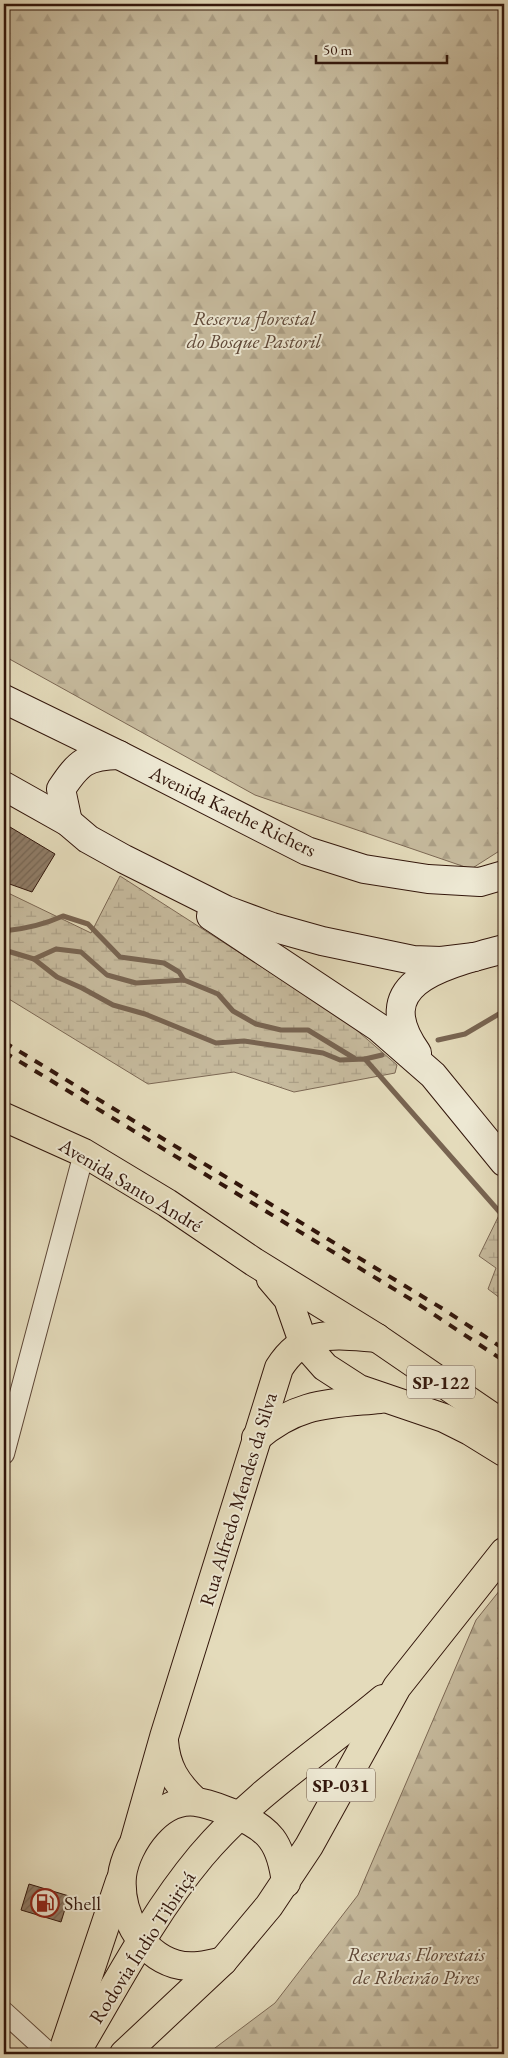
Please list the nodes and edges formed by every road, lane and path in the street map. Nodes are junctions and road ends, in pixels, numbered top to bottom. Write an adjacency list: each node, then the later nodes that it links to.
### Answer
1 (4, 699): 2 (main road, Avenida Kaethe Richers)
2 (119, 754): 4 (main road); 6 (main road, Avenida Kaethe Richers)
3 (4, 786): 4 (main road)
4 (68, 822): 5 (main road)
5 (124, 859): 8 (main road); 9 (main road)
6 (504, 876)
7 (504, 949): 8 (main road)
8 (474, 957): 9 (main road)
9 (433, 1075): 12 (main road)
10 (4, 1117): 11 (highway, Avenida Santo André)
11 (84, 1153): 13 (highway, Avenida Santo André); 21 (street)
12 (504, 1162)
13 (254, 1262): 14 (highway, Avenida Santo André); 15 (highway, Avenida Santo André)
14 (377, 1338): 15 (highway, Rua Alfredo Mendes da Silva); 16 (highway); 18 (highway, SP-122)
15 (303, 1342): 16 (highway, SP-122); 19 (highway, Rua Alfredo Mendes da Silva)
16 (342, 1380): 17 (highway, SP-122)
17 (387, 1399): 19 (highway); 20 (highway, SP-122)
18 (504, 1425)
19 (256, 1438): 24 (highway, Rua Alfredo Mendes da Silva)
20 (504, 1452)
21 (4, 1454)
22 (504, 1552): 23 (highway, Rodovia Índio Tibiriçá / SP-031)
23 (397, 1687): 25 (highway, Rodovia Índio Tibiriçá / SP-031); 32 (highway, Rodovia Índio Tibiriçá / SP-031)
24 (164, 1737): 26 (highway, Rua Alfredo Mendes da Silva); 29 (highway, Rua Alfredo Mendes da Silva)
25 (276, 1784): 26 (highway); 27 (highway, Rodovia Índio Tibiriçá / SP-031)
26 (200, 1803): 27 (highway); 29 (highway)
27 (239, 1816): 28 (highway); 30 (highway, Rodovia Índio Tibiriçá / SP-031)
28 (269, 1834): 30 (highway); 32 (highway)
29 (135, 1839): 31 (highway, Rua Alfredo Mendes da Silva)
30 (202, 1855): 33 (highway, Rodovia Índio Tibiriçá / SP-031)
31 (122, 1875): 34 (highway); 38 (highway, Rua Alfredo Mendes da Silva)
32 (286, 1883): 35 (highway, Rodovia Índio Tibiriçá / SP-031)
33 (164, 1906): 34 (highway, Rodovia Índio Tibiriçá / SP-031); 36 (highway)
34 (141, 1940): 36 (highway); 38 (highway, Rodovia Índio Tibiriçá / SP-031)
35 (223, 1961): 36 (highway); 40 (highway, Rodovia Índio Tibiriçá / SP-031)
36 (174, 1964)
37 (9, 2016): 38 (street); 39 (street)
38 (68, 2048)
39 (50, 2054)
40 (124, 2054)

